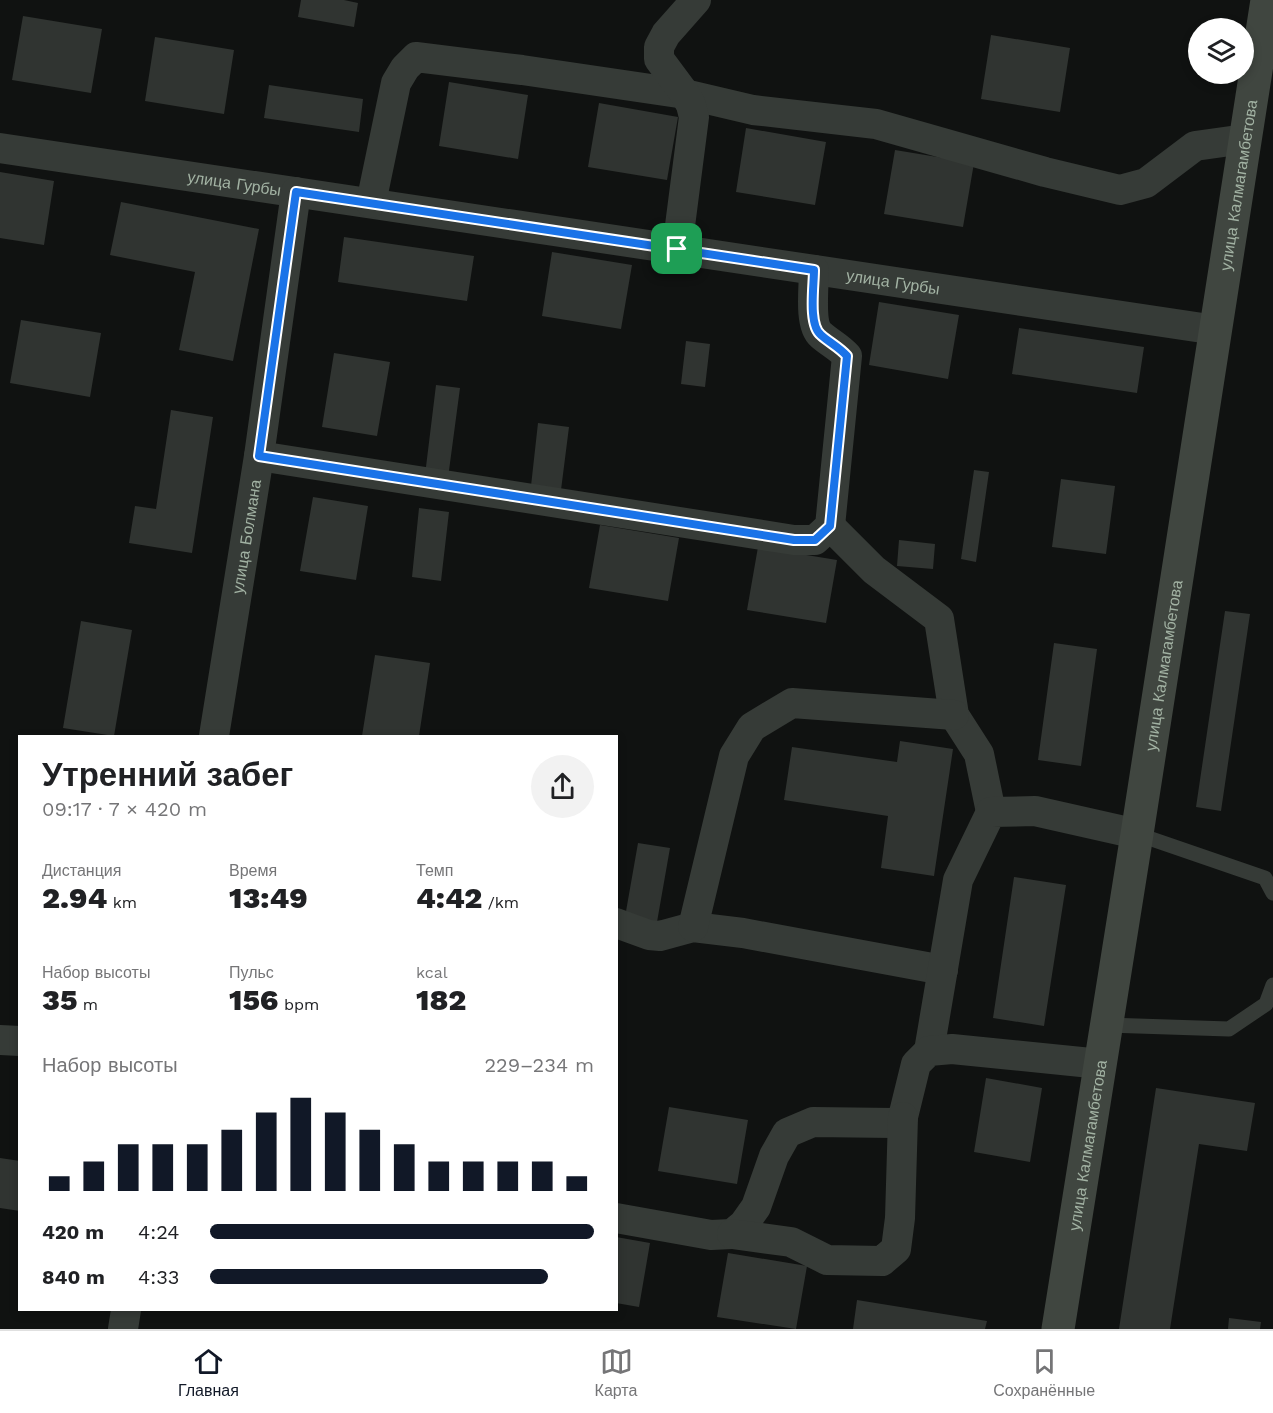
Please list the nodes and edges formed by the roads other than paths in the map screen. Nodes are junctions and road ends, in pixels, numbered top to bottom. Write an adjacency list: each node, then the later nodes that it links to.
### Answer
1 (696, 0): 3 (street)
2 (1267, 0): 4 (street, улица Калмагамбетова)
3 (685, 94): 4 (street); 7 (street); 8 (street)
4 (1245, 140): 10 (street, улица Калмагамбетова)
5 (0, 148): 6 (street, улица Гурбы)
6 (296, 192): 7 (street, улица Гурбы); 11 (street, улица Болмана)
7 (371, 204): 8 (street, улица Гурбы)
8 (677, 249): 9 (street, улица Гурбы)
9 (814, 270): 10 (street, улица Гурбы); 12 (street)
10 (1216, 330): 16 (street, улица Калмагамбетова)
11 (259, 456): 12 (street); 14 (street, улица Болмана)
12 (830, 526): 13 (street)
13 (954, 715): 15 (street); 19 (street)
14 (214, 735)
15 (991, 812): 16 (street); 20 (street)
16 (1137, 834): 17 (lane); 22 (street, улица Калмагамбетова)
17 (1273, 893)
18 (618, 924): 19 (street)
19 (693, 927): 20 (street)
20 (943, 970): 25 (street)
21 (1273, 985): 22 (lane)
22 (1107, 1025): 26 (street, улица Калмагамбетова)
23 (0, 1040): 24 (street)
24 (18, 1041)
25 (929, 1052): 26 (street); 27 (street)
26 (1101, 1064): 32 (street, улица Калмагамбетова)
27 (903, 1118): 29 (street); 29 (street)
28 (618, 1218): 29 (street)
29 (732, 1234)
30 (126, 1311): 31 (street)
31 (123, 1329)
32 (1058, 1329)

